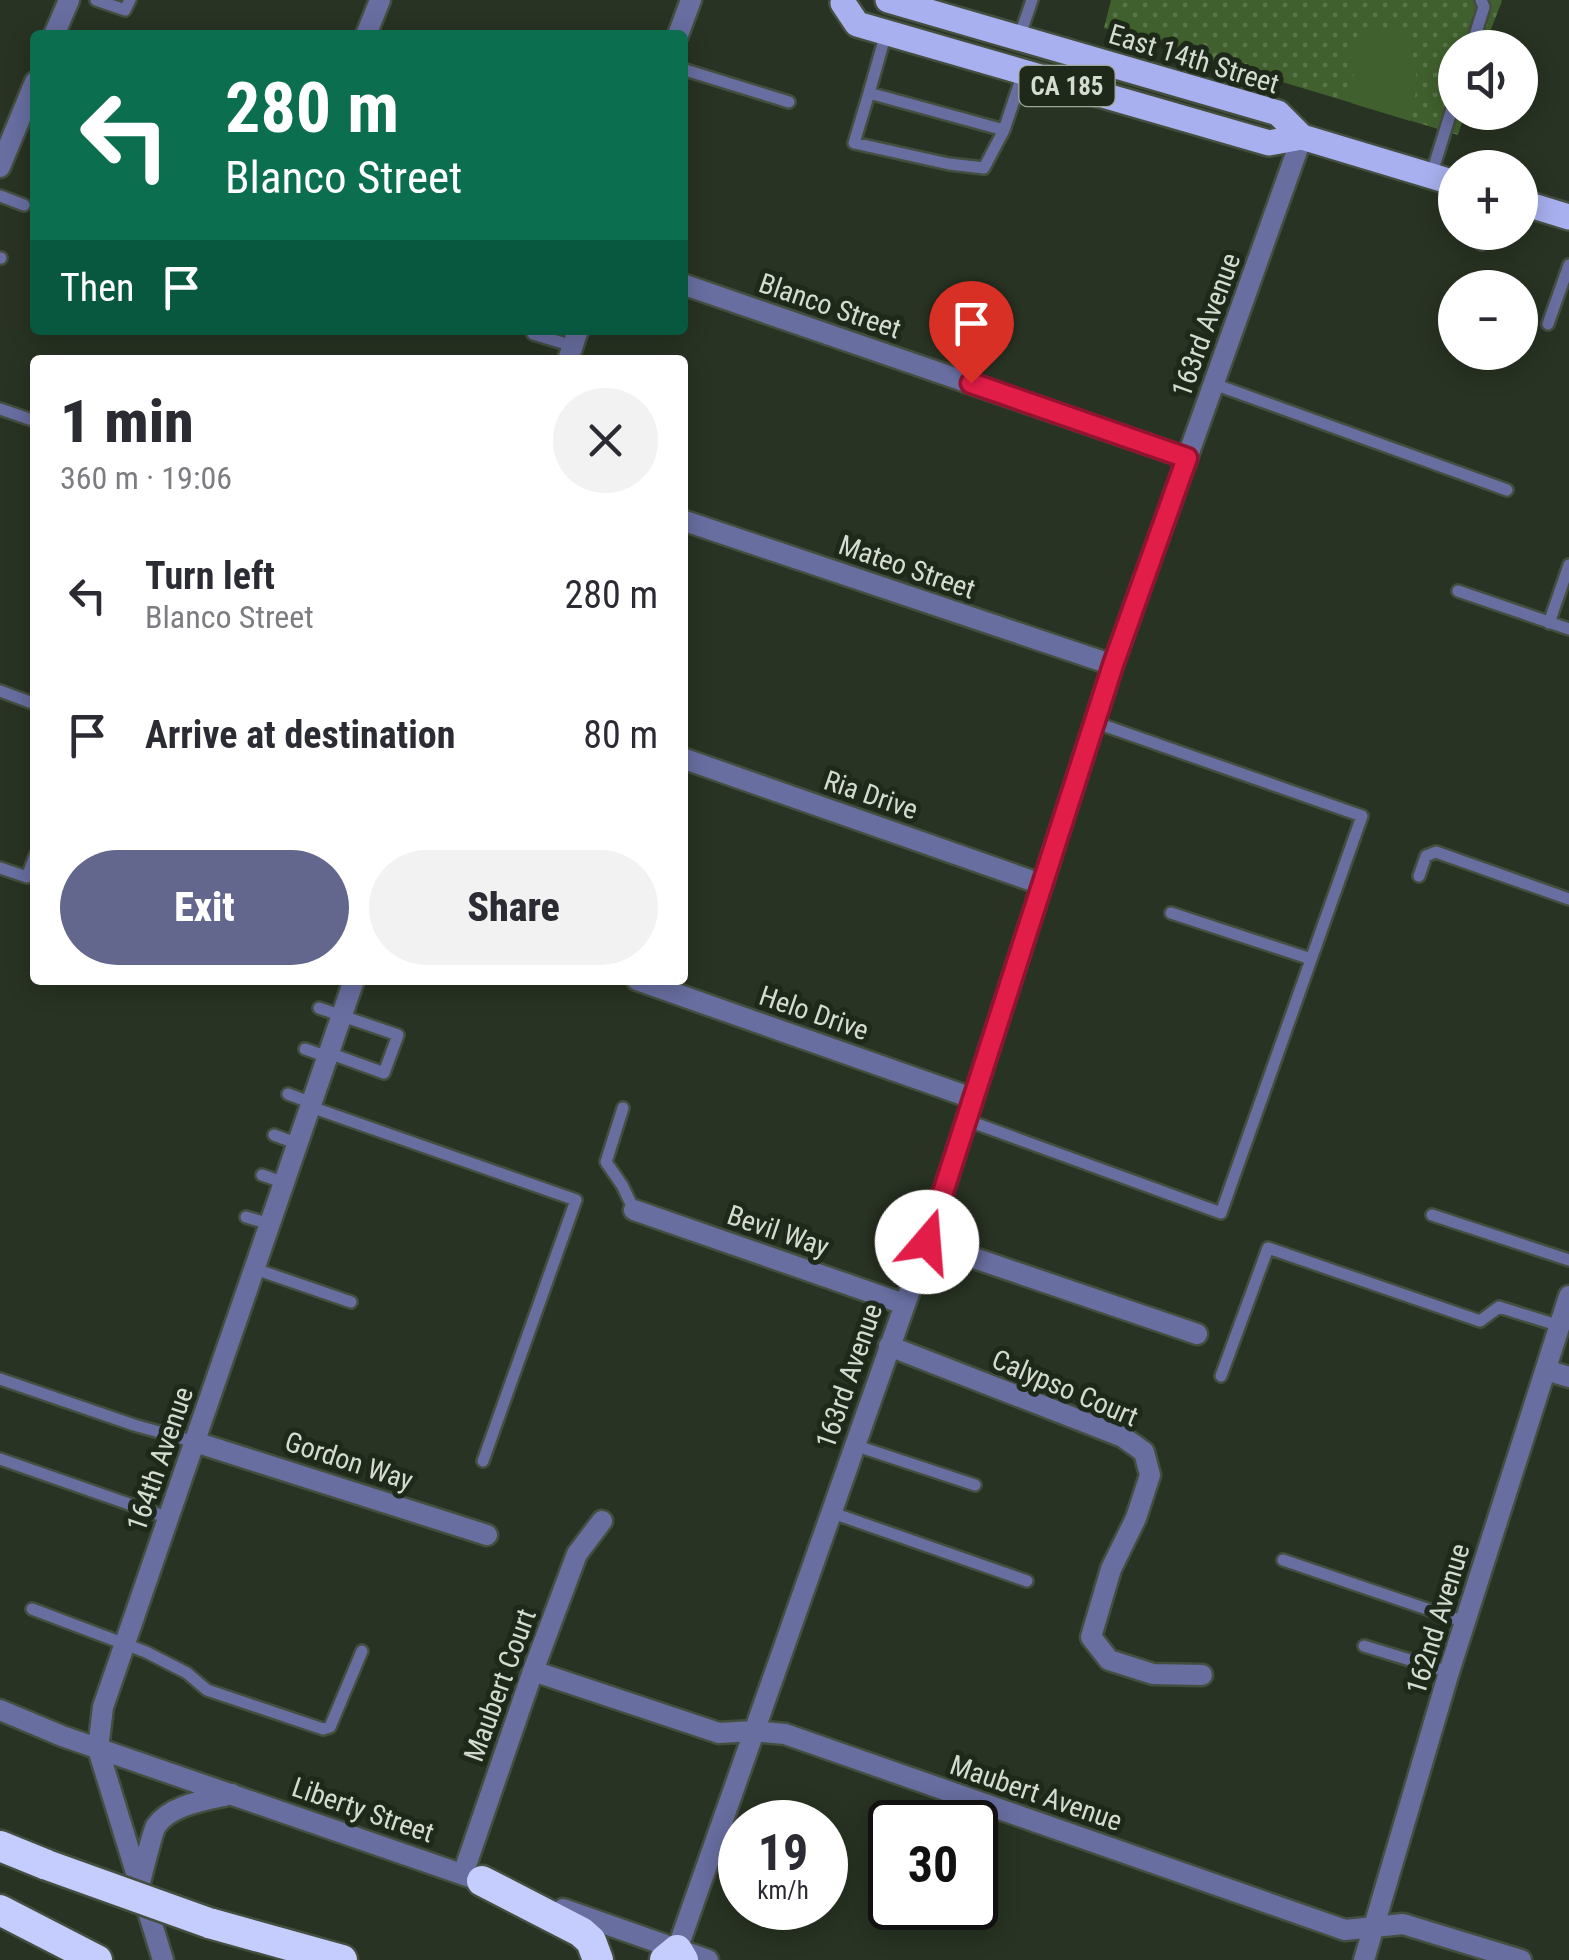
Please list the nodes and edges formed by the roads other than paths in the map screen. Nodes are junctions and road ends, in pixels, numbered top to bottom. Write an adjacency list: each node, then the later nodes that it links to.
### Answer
1 (69, 0): 10 (street)
2 (96, 0): 3 (lane)
3 (130, 0)
4 (380, 0): 11 (street)
5 (691, 0): 12 (street)
6 (888, 0): 15 (main road, East 14th Street / CA 185)
7 (1032, 0): 15 (lane)
8 (1481, 0): 13 (lane)
9 (843, 1): 14 (main road, East 14th Street / CA 185)
10 (56, 30)
11 (368, 30)
12 (680, 30)
13 (1477, 30)
14 (886, 33): 17 (main road, East 14th Street / CA 185); 19 (lane)
15 (1018, 38): 22 (main road, East 14th Street / CA 185)
16 (688, 71): 20 (lane)
17 (1023, 74): 21 (lane); 22 (main road, East 14th Street / CA 185)
18 (30, 92): 23 (street)
19 (868, 93): 21 (lane); 21 (lane)
20 (788, 102)
21 (1004, 130)
22 (1302, 138): 25 (main road, East 14th Street / CA 185); 35 (street, 163rd Avenue)
23 (5, 142): 24 (street)
24 (0, 167)
25 (1438, 178)
26 (0, 196): 27 (lane)
27 (24, 205)
28 (1538, 208): 29 (main road)
29 (1569, 217)
30 (1569, 265): 32 (lane)
31 (688, 286): 38 (street, Blanco Street)
32 (1548, 324)
33 (537, 335): 34 (lane)
34 (573, 345)
35 (1214, 384): 38 (street, 163rd Avenue); 39 (lane)
36 (0, 409): 37 (lane)
37 (30, 419)
38 (1187, 458): 45 (street, 163rd Avenue)
39 (1507, 490)
40 (688, 522): 45 (street, Mateo Street)
41 (1569, 565): 43 (lane)
42 (1458, 592): 43 (lane)
43 (1549, 622): 44 (lane)
44 (1569, 629)
45 (1113, 665): 48 (street, 163rd Avenue)
46 (0, 691): 47 (lane)
47 (30, 702)
48 (1094, 722): 53 (street, 163rd Avenue); 56 (lane)
49 (688, 760): 53 (street, Ria Drive)
50 (0, 868): 51 (lane)
51 (30, 870)
52 (1419, 876): 54 (lane)
53 (1042, 884): 64 (street, 163rd Avenue)
54 (1569, 899)
55 (1170, 913): 56 (lane)
56 (1311, 959): 67 (lane)
57 (352, 985): 60 (street, 164th Avenue)
58 (651, 985): 64 (street, Helo Drive)
59 (319, 1008): 60 (lane)
60 (342, 1016): 62 (street, 164th Avenue); 62 (lane)
61 (305, 1049): 62 (lane)
62 (328, 1055): 65 (street, 164th Avenue)
63 (288, 1094): 65 (lane)
64 (972, 1098): 67 (street, 163rd Avenue)
65 (312, 1105): 69 (street, 164th Avenue); 92 (lane)
66 (623, 1108): 72 (lane)
67 (966, 1120): 76 (street, 163rd Avenue)
68 (274, 1135): 69 (lane)
69 (298, 1144): 71 (street, 164th Avenue)
70 (262, 1175): 71 (lane)
71 (284, 1182): 75 (street, 164th Avenue)
72 (634, 1210): 81 (street, Bevil Way)
73 (1432, 1215): 77 (lane)
74 (246, 1217): 75 (lane)
75 (270, 1224): 78 (street, 164th Avenue)
76 (927, 1242): 81 (street, 163rd Avenue); 83 (street)
77 (1569, 1260)
78 (255, 1269): 80 (lane); 89 (street, 164th Avenue)
79 (1569, 1296): 82 (street, 162nd Avenue)
80 (351, 1302)
81 (904, 1304): 84 (street, 163rd Avenue)
82 (1560, 1326): 85 (street, 162nd Avenue); 86 (lane)
83 (1197, 1334)
84 (889, 1346): 90 (street, 163rd Avenue); 107 (street, Calypso Court)
85 (1546, 1370): 87 (street); 101 (street, 162nd Avenue)
86 (1221, 1376)
87 (1569, 1377)
88 (0, 1379): 89 (lane)
89 (195, 1442): 95 (street, 164th Avenue); 97 (street, Gordon Way)
90 (854, 1445): 93 (lane); 94 (street, 163rd Avenue)
91 (0, 1460): 95 (lane)
92 (483, 1460)
93 (975, 1486)
94 (830, 1512): 99 (lane); 109 (street, 163rd Avenue)
95 (169, 1518): 102 (street, 164th Avenue)
96 (602, 1521): 105 (street, Maubert Court)
97 (487, 1535)
98 (1283, 1560): 101 (lane)
99 (1028, 1581)
100 (32, 1609): 102 (lane)
101 (1465, 1622): 106 (street, 162nd Avenue)
102 (125, 1644): 104 (lane); 110 (street, 164th Avenue)
103 (1364, 1646): 106 (lane)
104 (362, 1651)
105 (533, 1671): 109 (street, Maubert Avenue); 113 (street, Maubert Court)
106 (1449, 1672): 116 (street, 162nd Avenue)
107 (1202, 1675)
108 (0, 1710): 110 (street, Liberty Street)
109 (753, 1731): 116 (street, Maubert Avenue); 118 (street, 163rd Avenue)
110 (98, 1749): 111 (street, Liberty Street); 114 (street, 164th Avenue)
111 (232, 1794): 113 (street, Liberty Street); 114 (street)
112 (0, 1846): 120 (highway, bridge)
113 (473, 1878): 118 (street, Liberty Street); 121 (highway)
114 (140, 1882): 119 (street, 164th Avenue)
115 (0, 1910): 117 (highway)
116 (1375, 1926): 123 (street, 162nd Avenue); 124 (street, Maubert Avenue)
117 (90, 1956)
118 (675, 1957): 122 (street, Liberty Street)
119 (163, 1960)
120 (342, 1960)
121 (598, 1960)
122 (708, 1960)
123 (1364, 1960)
124 (1520, 1960)

